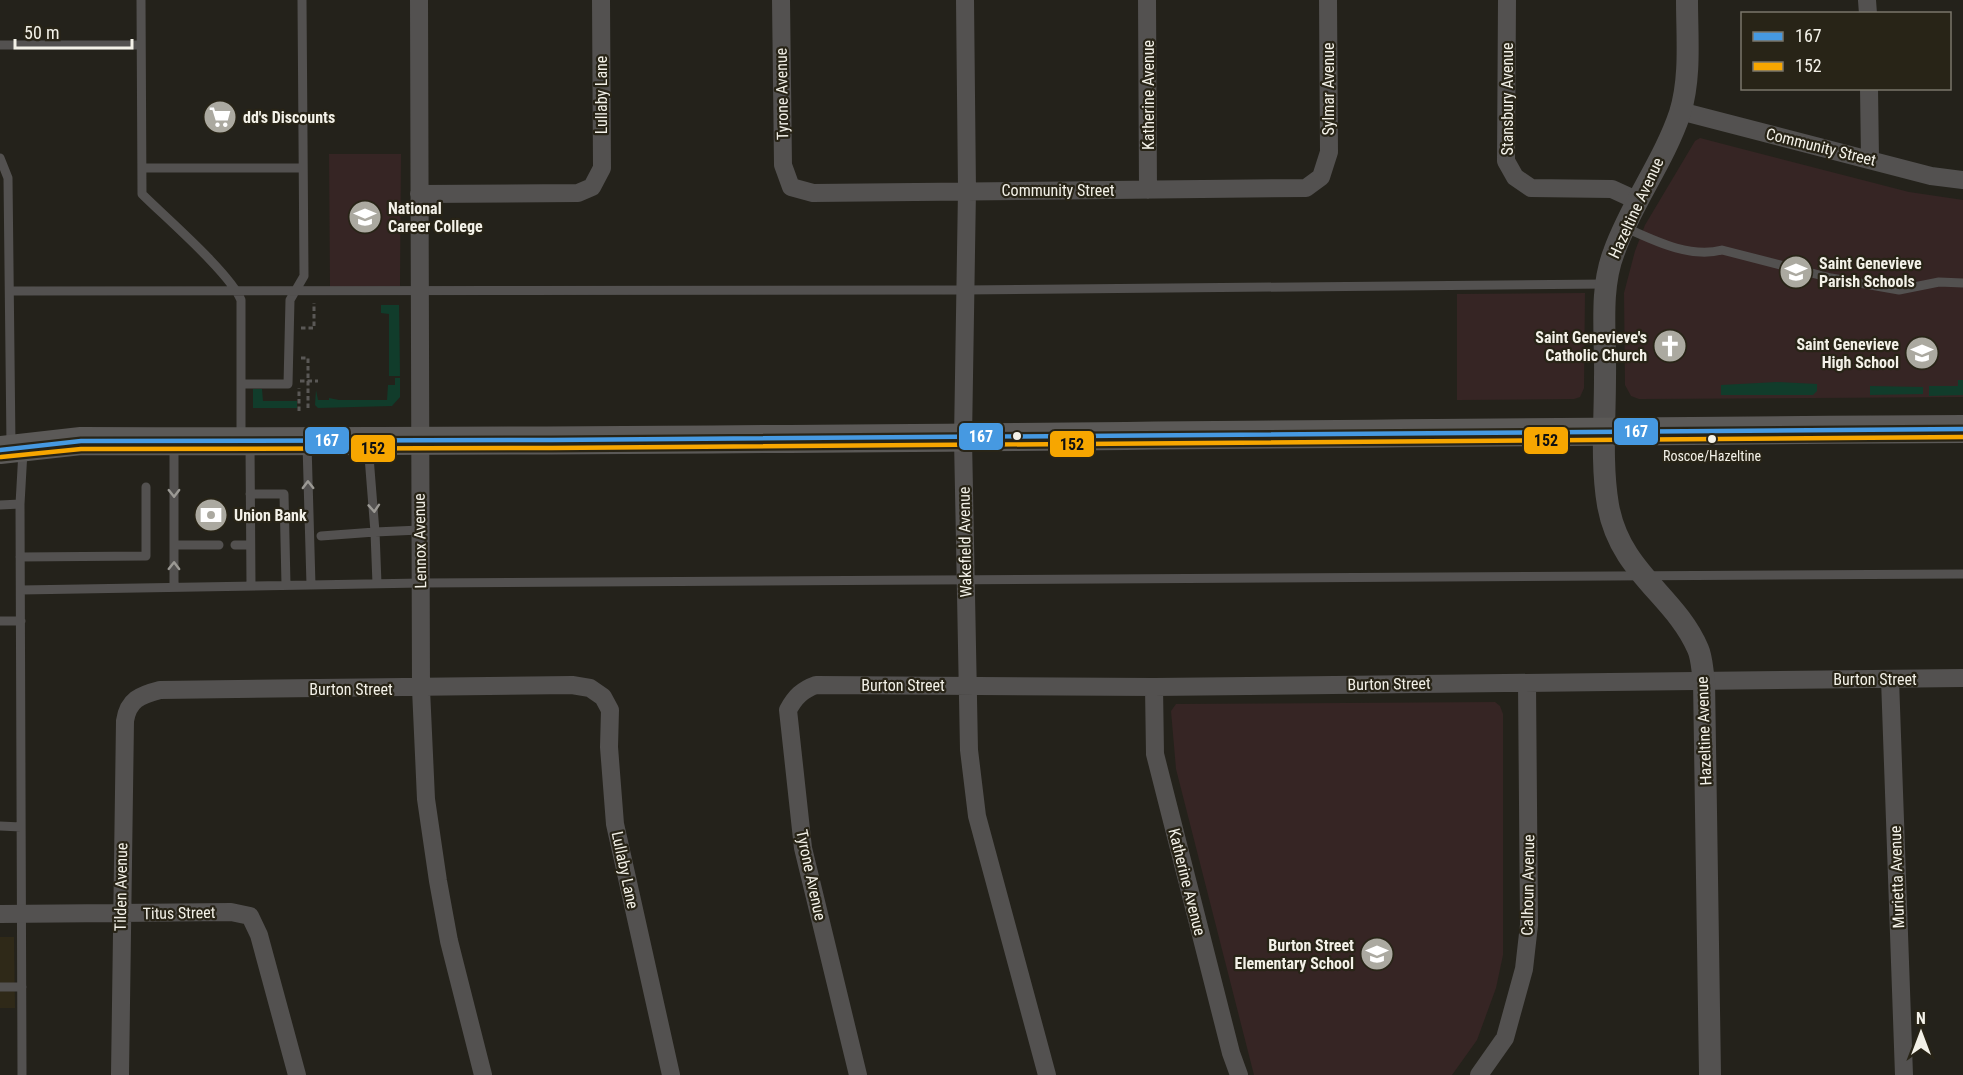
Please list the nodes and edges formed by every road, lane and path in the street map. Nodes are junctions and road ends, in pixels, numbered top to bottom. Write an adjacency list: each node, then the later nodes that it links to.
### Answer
1 (141, 0): 12 (lane)
2 (302, 0): 18 (lane)
3 (419, 0): 24 (street, Lennox Avenue)
4 (601, 0): 24 (street, Lullaby Lane)
5 (781, 0): 21 (street, Tyrone Avenue)
6 (965, 0): 22 (street, Wakefield Avenue)
7 (1147, 0): 23 (street, Katherine Avenue)
8 (1328, 0): 19 (street, Sylmar Avenue)
9 (1507, 0): 25 (street, Stansbury Avenue)
10 (1688, 0): 14 (street, Hazeltine Avenue)
11 (0, 45): 12 (lane)
12 (141, 45): 17 (lane)
13 (1869, 90): 16 (street)
14 (1680, 111): 16 (street, Community Street); 25 (street, Hazeltine Avenue)
15 (0, 158): 30 (lane)
16 (1870, 159): 20 (street, Community Street)
17 (142, 168): 18 (lane); 31 (lane)
18 (303, 168): 32 (lane)
19 (1321, 177): 23 (street, Community Street)
20 (1963, 180)
21 (791, 187): 22 (street, Community Street)
22 (967, 190): 23 (street, Community Street); 29 (street, Wakefield Avenue)
23 (1148, 190)
24 (419, 194): 33 (street, Lennox Avenue)
25 (1636, 200): 26 (street, Hazeltine Avenue)
26 (1624, 227): 27 (lane); 28 (street, Hazeltine Avenue)
27 (1963, 283)
28 (1606, 284): 29 (lane); 47 (street, Hazeltine Avenue)
29 (964, 290): 33 (lane); 48 (street, Wakefield Avenue)
30 (10, 291): 31 (lane); 35 (lane)
31 (238, 292): 32 (lane); 43 (lane)
32 (296, 292): 33 (lane); 43 (lane)
33 (419, 292): 53 (street, Lennox Avenue)
34 (324, 303): 36 (path)
35 (5, 315): 54 (lane)
36 (301, 338)
37 (301, 348): 38 (path)
38 (301, 358): 39 (path); 41 (path)
39 (301, 366)
40 (301, 374): 44 (path)
41 (306, 381): 42 (path); 45 (path)
42 (318, 381)
43 (241, 384): 50 (lane)
44 (299, 411)
45 (308, 411)
46 (1963, 429): 47 (main road)
47 (1605, 430): 48 (main road); 68 (street, Hazeltine Avenue)
48 (963, 439): 53 (main road); 69 (street, Wakefield Avenue)
49 (174, 441): 50 (main road); 54 (main road); 62 (lane, one-way to 62)
50 (246, 442): 51 (main road); 56 (lane)
51 (307, 442): 52 (main road); 73 (lane, one-way to 51)
52 (367, 442): 53 (main road); 60 (lane, one-way to 60)
53 (420, 442): 59 (street, Lennox Avenue)
54 (11, 449): 57 (lane)
55 (146, 487): 66 (lane)
56 (250, 494): 65 (lane); 72 (lane)
57 (20, 504): 58 (lane); 66 (lane)
58 (0, 505)
59 (420, 530): 60 (lane); 70 (street, Lennox Avenue)
60 (375, 532): 61 (lane); 71 (lane)
61 (321, 536)
62 (175, 545): 63 (lane); 75 (lane, one-way to 62)
63 (219, 545)
64 (235, 545): 65 (lane)
65 (250, 545): 74 (lane)
66 (20, 557): 76 (lane)
67 (1963, 574): 68 (lane)
68 (1641, 576): 69 (lane); 81 (street, Hazeltine Avenue)
69 (966, 579): 70 (lane); 85 (street, Wakefield Avenue)
70 (421, 583): 71 (lane); 87 (street, Lennox Avenue)
71 (377, 584): 73 (lane)
72 (286, 585): 73 (lane); 74 (lane)
73 (310, 585)
74 (251, 586): 75 (lane)
75 (174, 587): 76 (lane)
76 (21, 590): 78 (lane)
77 (0, 621): 78 (lane)
78 (21, 621): 90 (lane)
79 (1963, 678): 80 (street, Burton Street)
80 (1890, 679): 81 (street, Burton Street); 106 (street, Murietta Avenue)
81 (1704, 680): 82 (street, Burton Street); 105 (street, Hazeltine Avenue)
82 (1527, 683): 86 (street, Burton Street); 104 (street, Calhoun Avenue)
83 (572, 685): 87 (street, Burton Street); 100 (street, Lullaby Lane)
84 (816, 685): 85 (street, Burton Street); 101 (street, Tyrone Avenue)
85 (967, 685): 86 (street, Burton Street); 102 (street, Wakefield Avenue)
86 (1154, 687): 103 (street, Katherine Avenue)
87 (421, 689): 88 (street, Burton Street); 99 (street, Lennox Avenue)
88 (132, 701): 92 (street, Tilden Avenue)
89 (0, 826): 90 (lane)
90 (21, 827): 91 (lane)
91 (21, 914): 92 (street, Titus Street); 93 (street, Titus Street); 95 (lane)
92 (120, 914): 97 (street, Tilden Avenue); 98 (street, Titus Street)
93 (0, 915)
94 (0, 987): 95 (lane)
95 (21, 987): 96 (lane)
96 (22, 1075)
97 (120, 1075)
98 (297, 1075)
99 (483, 1075)
100 (671, 1075)
101 (858, 1075)
102 (1047, 1075)
103 (1239, 1075)
104 (1479, 1075)
105 (1710, 1075)
106 (1904, 1075)

